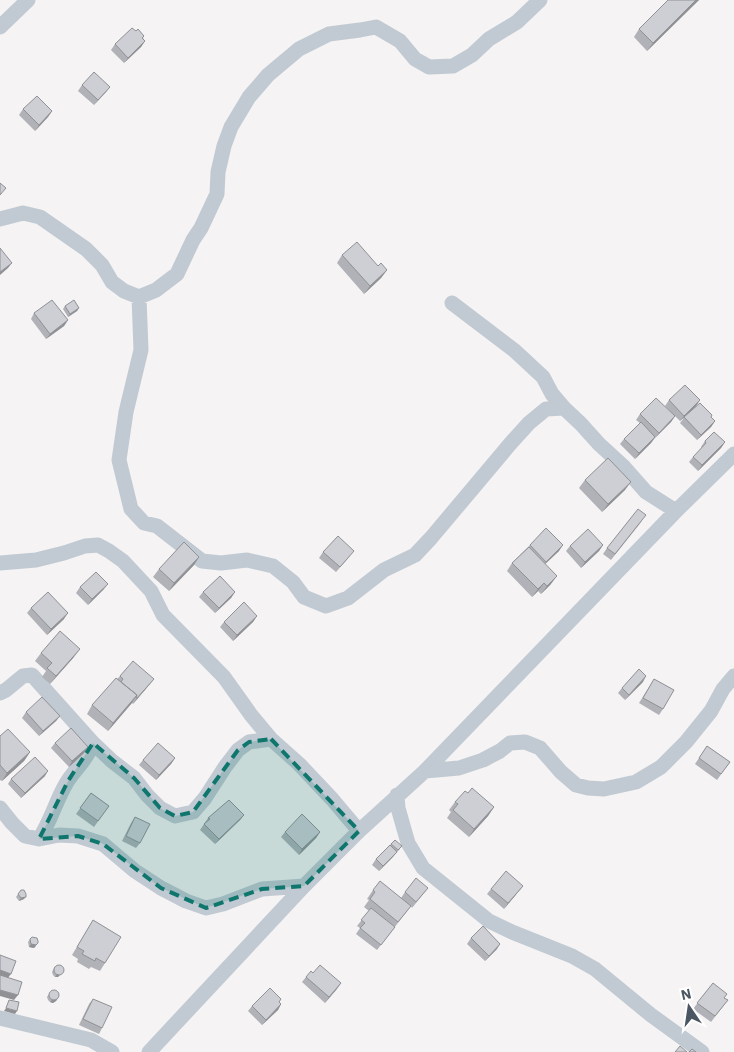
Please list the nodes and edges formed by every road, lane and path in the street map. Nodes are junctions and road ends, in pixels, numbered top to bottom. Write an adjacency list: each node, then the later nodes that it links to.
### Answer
1 (28, 0): 3 (street)
2 (540, 0): 5 (street)
3 (0, 28)
4 (0, 219): 5 (street)
5 (139, 297): 7 (street)
6 (452, 303): 7 (street)
7 (564, 408): 9 (street)
8 (734, 454): 9 (street)
9 (676, 511): 15 (street)
10 (0, 564): 13 (street)
11 (734, 676): 15 (street)
12 (0, 693): 14 (street)
13 (271, 739): 14 (street); 18 (street)
14 (93, 743): 19 (street)
15 (424, 771): 16 (street)
16 (398, 795): 18 (street); 24 (street)
17 (0, 808): 19 (street)
18 (359, 831): 20 (street)
19 (39, 839): 20 (street)
20 (304, 886): 23 (street)
21 (0, 1018): 22 (street)
22 (112, 1052)
23 (149, 1052)
24 (702, 1052)

